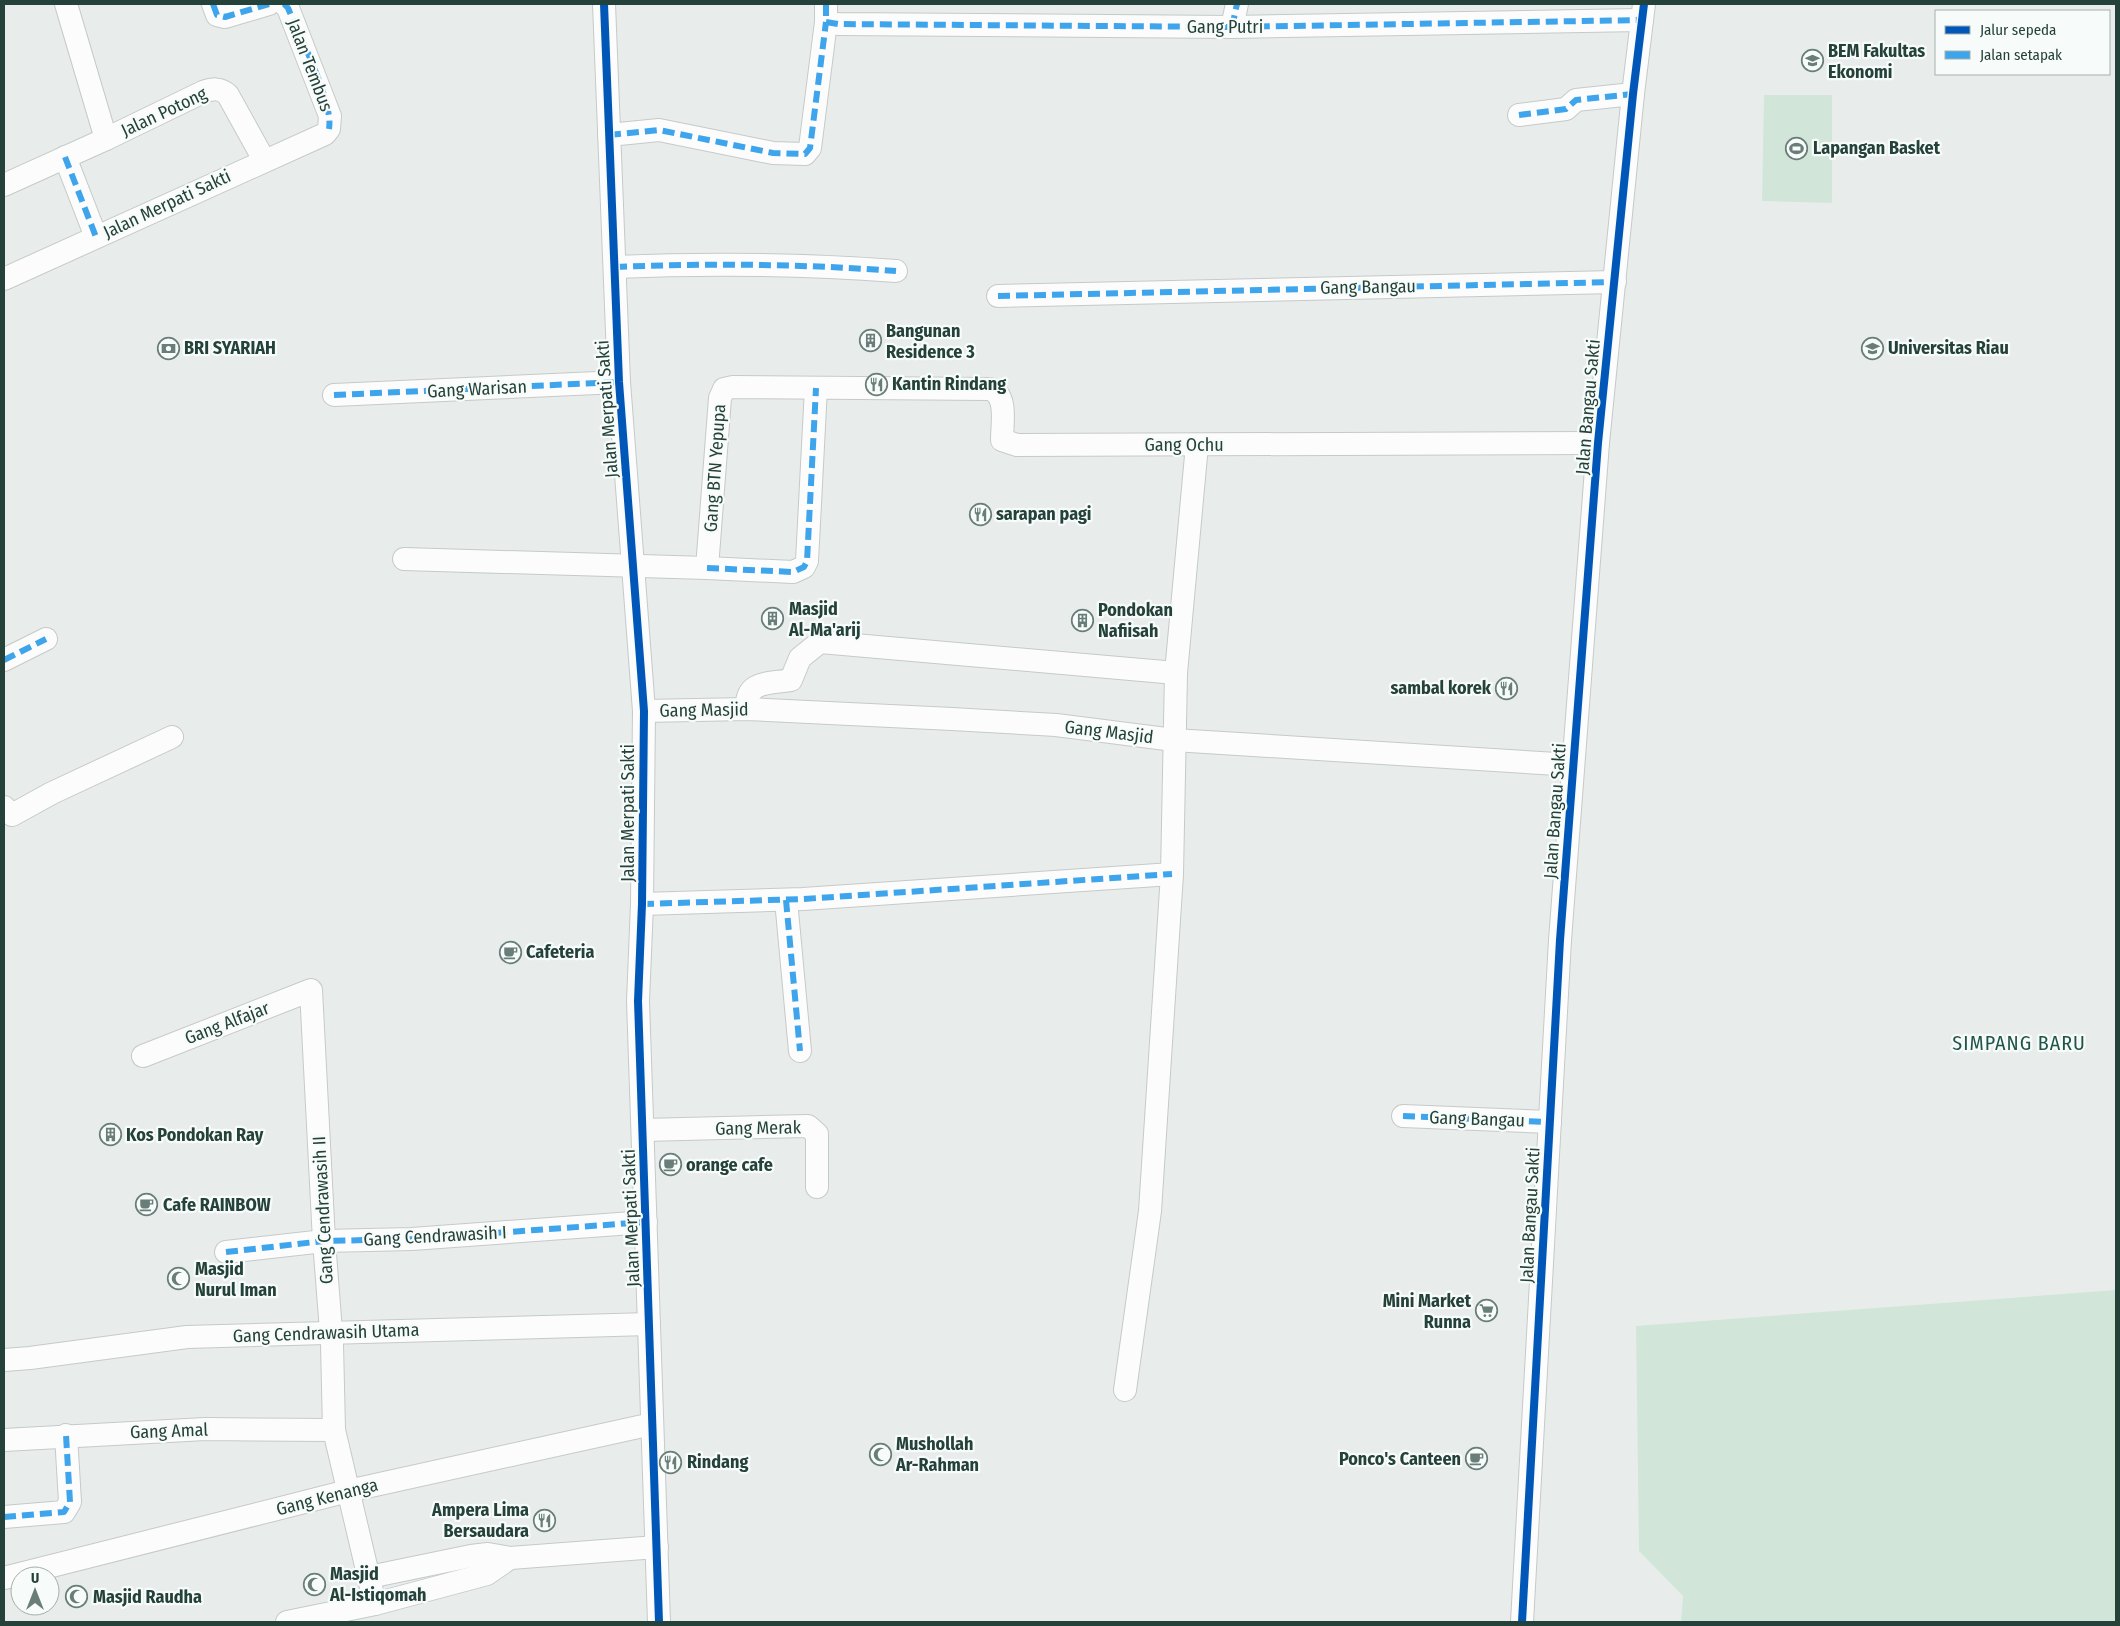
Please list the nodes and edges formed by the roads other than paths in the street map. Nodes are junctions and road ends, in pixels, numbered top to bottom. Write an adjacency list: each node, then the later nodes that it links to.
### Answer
1 (66, 4): 14 (street, Jalan Potong)
2 (213, 4): 3 (street, Jalan Tembus)
3 (269, 4)
4 (284, 4): 12 (street, Jalan Tembus)
5 (604, 4): 13 (street, Jalan Merpati Sakti)
6 (1237, 4): 9 (street)
7 (1643, 12): 9 (street, Gang Putri); 10 (street, Jalan Bangau Sakti)
8 (826, 13): 9 (street, Gang Putri); 13 (street)
9 (1232, 27)
10 (1633, 94): 11 (street); 22 (street, Jalan Bangau Sakti)
11 (1518, 116)
12 (329, 129): 16 (street, Jalan Merpati Sakti)
13 (609, 136): 19 (street, Jalan Merpati Sakti)
14 (106, 139): 15 (street); 16 (street, Jalan Potong)
15 (66, 157): 17 (street); 18 (street)
16 (264, 160): 18 (street, Jalan Merpati Sakti)
17 (4, 184)
18 (96, 237): 21 (street, Jalan Merpati Sakti)
19 (614, 267): 20 (street); 24 (street, Jalan Merpati Sakti)
20 (896, 271)
21 (4, 279)
22 (1615, 282): 23 (street, Gang Bangau); 27 (street, Jalan Bangau Sakti)
23 (998, 296)
24 (619, 382): 26 (street, Gang Warisan); 30 (street, Jalan Merpati Sakti)
25 (816, 388): 28 (street, Gang Ochu); 31 (street, Gang BTN Yepupa); 31 (street)
26 (334, 395)
27 (1598, 443): 28 (street, Gang Ochu); 39 (street, Jalan Bangau Sakti)
28 (1197, 444): 34 (street)
29 (404, 559): 30 (street)
30 (634, 565): 31 (street); 36 (street, Jalan Merpati Sakti)
31 (707, 568)
32 (46, 639): 33 (street)
33 (4, 660)
34 (1176, 674): 35 (street); 38 (street)
35 (747, 709): 36 (street, Gang Masjid); 38 (street, Gang Masjid)
36 (644, 711): 43 (street, Jalan Merpati Sakti)
37 (172, 736): 40 (street)
38 (1174, 740): 39 (street, Gang Masjid); 41 (street)
39 (1573, 765): 48 (street, Jalan Bangau Sakti)
40 (4, 807)
41 (1172, 874): 42 (street); 57 (street)
42 (786, 900): 43 (street); 45 (street)
43 (642, 904): 49 (street, Jalan Merpati Sakti)
44 (312, 990): 46 (street, Gang Alfajar); 52 (street, Gang Cendrawasih II)
45 (800, 1051)
46 (143, 1056)
47 (1404, 1116): 48 (street, Gang Bangau)
48 (1550, 1122): 71 (street, Jalan Bangau Sakti)
49 (643, 1130): 50 (street, Gang Merak); 51 (street, Jalan Merpati Sakti)
50 (817, 1187)
51 (646, 1222): 52 (street, Gang Cendrawasih I); 54 (street, Jalan Merpati Sakti)
52 (324, 1241): 53 (street, Gang Cendrawasih I); 55 (street, Gang Cendrawasih II)
53 (226, 1252)
54 (649, 1324): 55 (street, Gang Cendrawasih Utama); 58 (street, Jalan Merpati Sakti)
55 (332, 1333): 56 (street, Gang Cendrawasih Utama); 59 (street, Gang Cendrawasih II)
56 (4, 1360)
57 (1125, 1390)
58 (652, 1424): 62 (street, Gang Kenanga); 64 (street, Jalan Merpati Sakti)
59 (334, 1430): 60 (street, Gang Amal); 62 (street, Gang Cendrawasih II)
60 (66, 1435): 61 (street, Gang Amal); 63 (street)
61 (4, 1440)
62 (348, 1491): 66 (street, Gang Cendrawasih II); 67 (street, Gang Kenanga)
63 (4, 1517)
64 (657, 1547): 65 (street); 70 (street, Jalan Merpati Sakti)
65 (510, 1558): 66 (street); 68 (street)
66 (369, 1577): 68 (street, Gang Cendrawasih II)
67 (4, 1578)
68 (375, 1604): 69 (street)
69 (287, 1622)
70 (659, 1622)
71 (1522, 1622)

